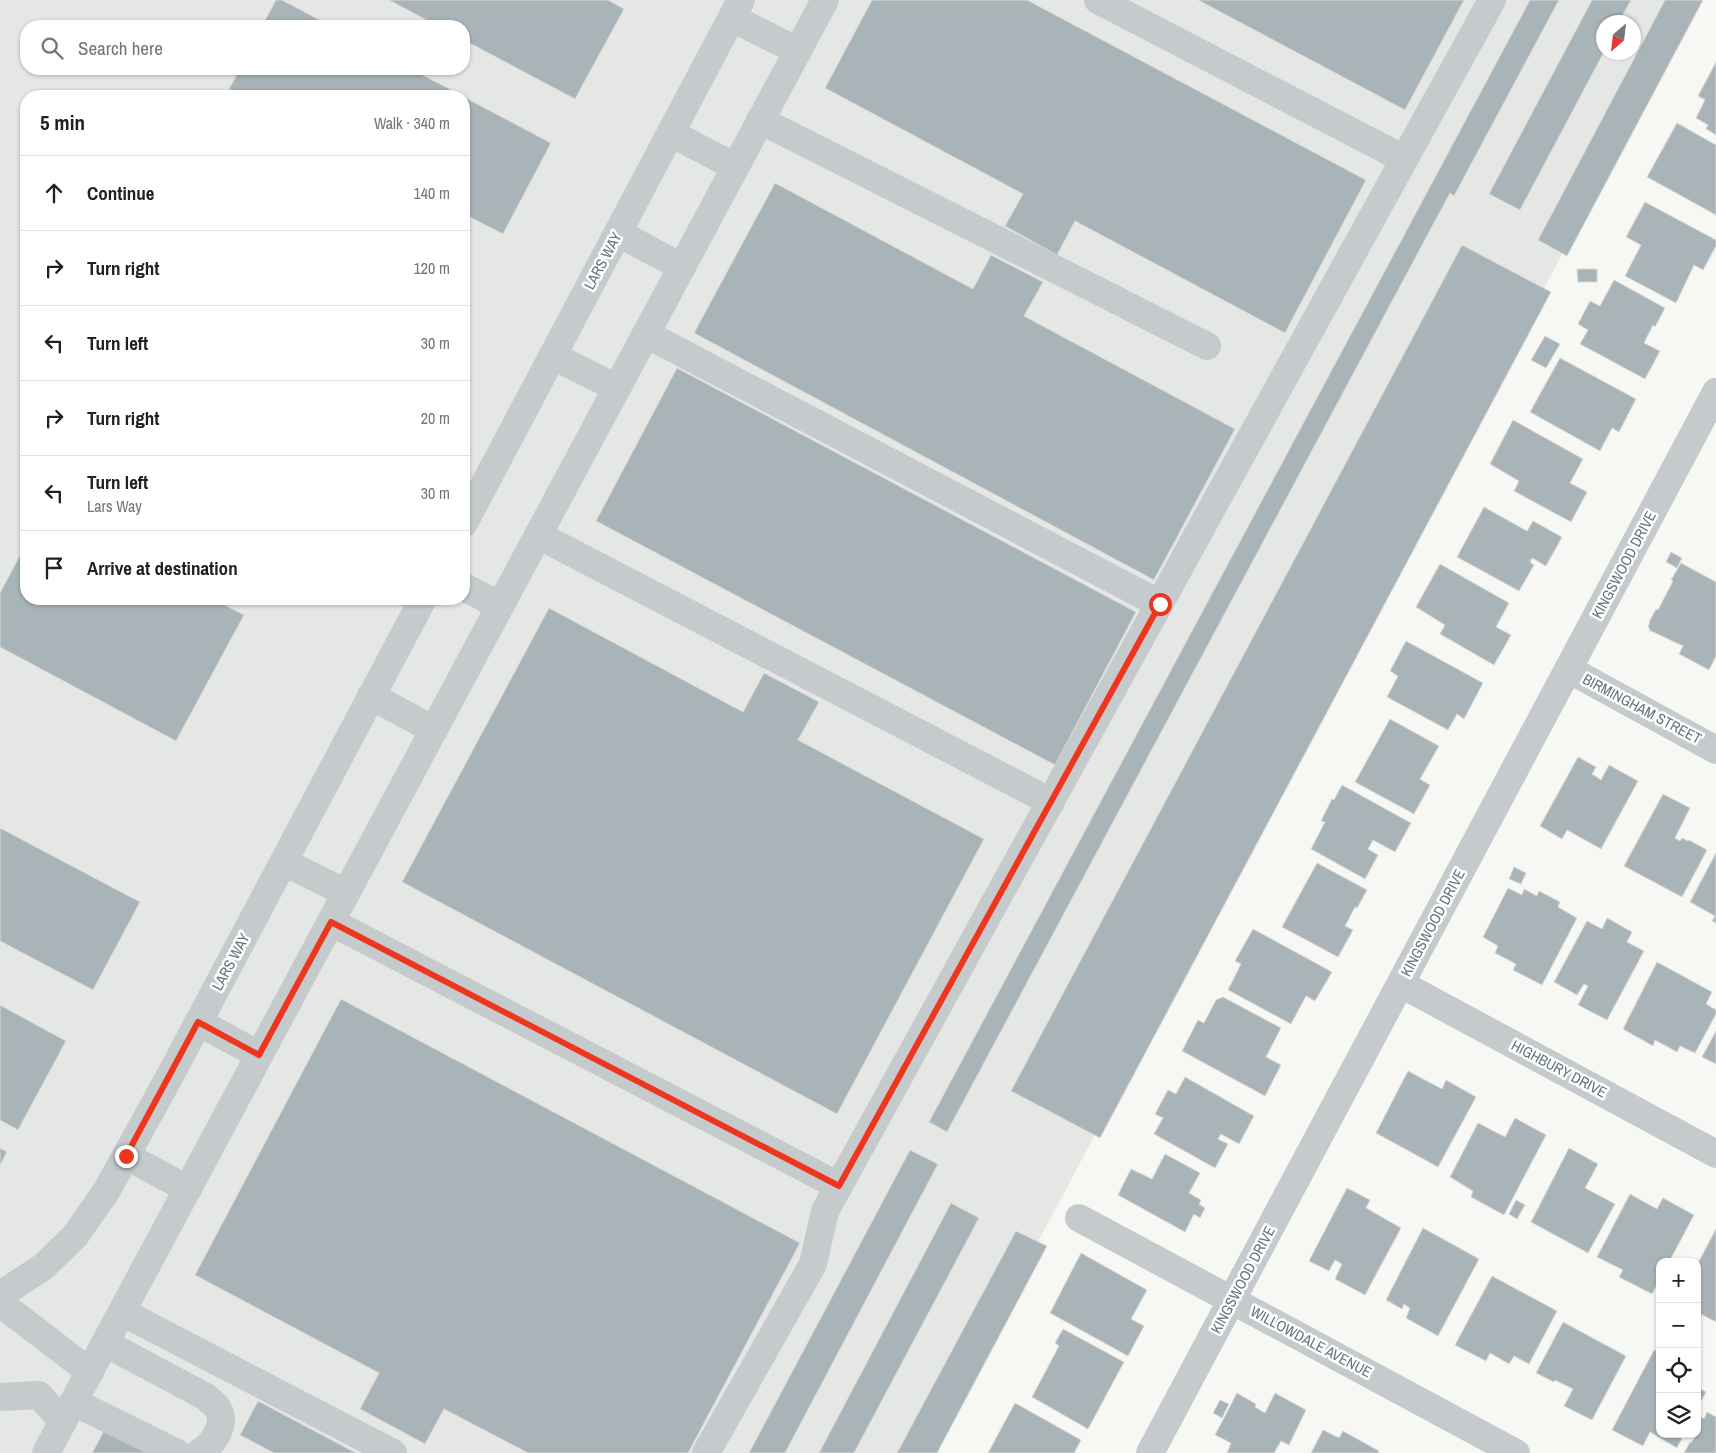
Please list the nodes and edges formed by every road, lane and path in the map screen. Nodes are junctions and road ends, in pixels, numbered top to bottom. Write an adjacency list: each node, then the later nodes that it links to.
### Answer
1 (825, 0): 5 (street)
2 (1098, 0): 8 (street)
3 (1492, 0): 8 (street)
4 (737, 9): 5 (street); 7 (street, LARS WAY)
5 (798, 51): 6 (street)
6 (760, 120): 9 (street); 13 (street)
7 (671, 133): 9 (street); 10 (street, LARS WAY)
8 (1404, 159): 20 (street)
9 (735, 166): 11 (street)
10 (618, 233): 11 (street); 14 (street, LARS WAY)
11 (682, 267): 12 (street)
12 (646, 334): 15 (street); 20 (street)
13 (1207, 346)
14 (552, 356): 15 (street); 17 (street, LARS WAY)
15 (617, 388): 18 (street)
16 (1716, 392): 23 (street, KINGSWOOD DRIVE)
17 (470, 512)
18 (538, 535): 22 (street); 27 (street)
19 (470, 590): 22 (street)
20 (1160, 604): 27 (street)
21 (420, 605): 24 (street, LARS WAY)
22 (500, 606): 25 (street)
23 (1568, 669): 26 (street, BIRMINGHAM STREET); 31 (street, KINGSWOOD DRIVE)
24 (371, 696): 25 (street); 28 (street, LARS WAY)
25 (434, 730): 29 (street)
26 (1716, 750)
27 (1051, 802): 36 (street)
28 (284, 862): 29 (street); 32 (street, LARS WAY)
29 (346, 893): 30 (street)
30 (331, 922): 33 (street); 36 (street)
31 (1401, 984): 34 (street, HIGHBURY DRIVE); 40 (street, KINGSWOOD DRIVE)
32 (198, 1022): 33 (street); 35 (street, LARS WAY)
33 (259, 1055): 37 (street)
34 (1716, 1154)
35 (126, 1156): 37 (street); 39 (street, LARS WAY)
36 (839, 1186): 51 (street)
37 (188, 1189): 42 (street)
38 (1079, 1218): 40 (street, WILLOWDALE AVENUE)
39 (0, 1295)
40 (1232, 1300): 52 (street, KINGSWOOD DRIVE); 53 (street, WILLOWDALE AVENUE)
41 (0, 1304): 44 (street)
42 (122, 1312): 43 (street); 50 (street)
43 (105, 1344): 44 (street); 47 (street)
44 (90, 1372): 46 (street)
45 (0, 1397): 46 (street)
46 (68, 1412): 48 (street); 49 (street)
47 (207, 1451)
48 (46, 1453)
49 (177, 1453)
50 (393, 1453)
51 (706, 1453)
52 (1150, 1453)
53 (1516, 1453)

